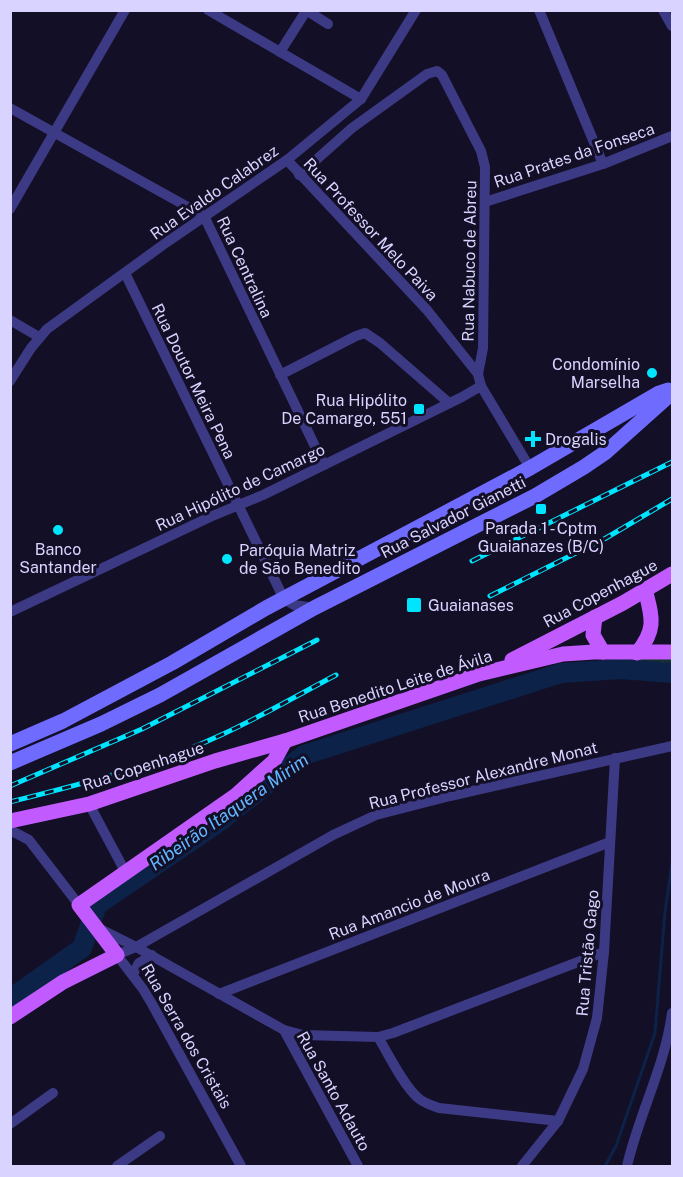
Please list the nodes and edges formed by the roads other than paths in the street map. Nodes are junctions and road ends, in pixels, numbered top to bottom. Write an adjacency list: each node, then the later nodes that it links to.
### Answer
1 (125, 10): 12 (street)
2 (208, 10): 9 (street)
3 (416, 10): 10 (street, Rua Evaldo Calabrez)
4 (539, 10): 15 (street)
5 (663, 10): 8 (street)
6 (306, 11): 7 (street); 9 (street)
7 (328, 24)
8 (672, 26)
9 (280, 52): 10 (street)
10 (361, 99): 14 (street, Rua Evaldo Calabrez)
11 (10, 108): 12 (street, Rua Centralina)
12 (54, 134): 18 (street); 19 (street, Rua Centralina)
13 (672, 136): 15 (street, Rua Prates da Fonseca)
14 (287, 160): 16 (street, Rua Professor Melo Paiva); 19 (street, Rua Evaldo Calabrez)
15 (603, 164): 17 (street, Rua Prates da Fonseca)
16 (299, 175): 17 (street, Rua Nabuco de Abreu); 23 (street, Rua Professor Melo Paiva)
17 (485, 202): 23 (street, Rua Nabuco de Abreu)
18 (10, 209)
19 (204, 216): 20 (street, Rua Evaldo Calabrez); 24 (street, Rua Centralina)
20 (125, 273): 22 (street, Rua Evaldo Calabrez); 32 (street, Rua Doutor Meira Pena)
21 (10, 320): 22 (street)
22 (39, 337): 25 (street, Rua Evaldo Calabrez)
23 (478, 374): 26 (street, Rua Nabuco de Abreu)
24 (280, 375): 28 (street); 29 (street, Rua Centralina)
25 (10, 381)
26 (481, 386): 28 (street, Rua Hipólito de Camargo); 30 (street)
27 (672, 391): 30 (main road, Rua Salvador Gianetti); 31 (main road, Rua Salvador Gianetti)
28 (449, 403): 29 (street, Rua Hipólito de Camargo)
29 (324, 465): 32 (street, Rua Hipólito de Camargo)
30 (530, 468): 31 (main road); 35 (main road, Rua Salvador Gianetti)
31 (530, 499): 37 (main road, Rua Salvador Gianetti)
32 (238, 504): 35 (street, Rua Doutor Meira Pena); 38 (street, Rua Hipólito de Camargo)
33 (672, 574): 34 (main road, Rua Copenhague)
34 (645, 589): 36 (main road, Rua Copenhague); 39 (main road)
35 (284, 599): 37 (street); 46 (main road, Rua Salvador Gianetti)
36 (623, 603): 39 (main road); 40 (main road, Rua Copenhague)
37 (314, 608): 49 (main road, Rua Salvador Gianetti)
38 (10, 612)
39 (651, 613): 43 (main road)
40 (595, 617): 41 (main road); 44 (main road, Rua Copenhague)
41 (603, 652): 43 (main road, Rua Benedito Leite de Ávila); 44 (main road, Rua Benedito Leite de Ávila)
42 (672, 652): 43 (main road, Rua Benedito Leite de Ávila)
43 (637, 653)
44 (479, 674): 45 (main road, Rua Benedito Leite de Ávila)
45 (285, 741): 50 (main road, Rua Copenhague); 56 (main road, Rua Benedito Leite de Ávila)
46 (10, 744)
47 (672, 746): 48 (street, Rua Professor Alexandre Monat)
48 (615, 758): 55 (street, Rua Tristão Gago); 58 (street, Rua Professor Alexandre Monat)
49 (10, 763)
50 (89, 804): 51 (main road, Rua Copenhague); 56 (street)
51 (39, 816): 52 (main road, Rua Copenhague); 54 (street)
52 (10, 821)
53 (10, 830): 54 (street)
54 (29, 840): 57 (street)
55 (610, 842): 59 (street, Rua Tristão Gago); 63 (street, Rua Amancio de Moura)
56 (126, 873): 57 (main road, Rua Benedito Leite de Ávila)
57 (88, 916): 58 (street); 61 (main road, Rua Serra dos Cristais)
58 (136, 946): 60 (street); 61 (street, Rua Professor Alexandre Monat)
59 (604, 952): 67 (street); 69 (street, Rua Tristão Gago)
60 (152, 955): 62 (street); 63 (street)
61 (117, 956): 62 (street, Rua Serra dos Cristais); 65 (main road)
62 (133, 974): 74 (street, Rua Serra dos Cristais)
63 (219, 994): 66 (street)
64 (672, 1013): 76 (street)
65 (10, 1017)
66 (284, 1030): 67 (street); 75 (street, Rua Santo Adauto)
67 (378, 1037): 69 (street)
68 (53, 1093): 70 (street)
69 (558, 1121): 72 (street, Rua Tristão Gago)
70 (10, 1124)
71 (160, 1136): 73 (street)
72 (527, 1165)
73 (117, 1167)
74 (240, 1167)
75 (358, 1167)
76 (627, 1167)

